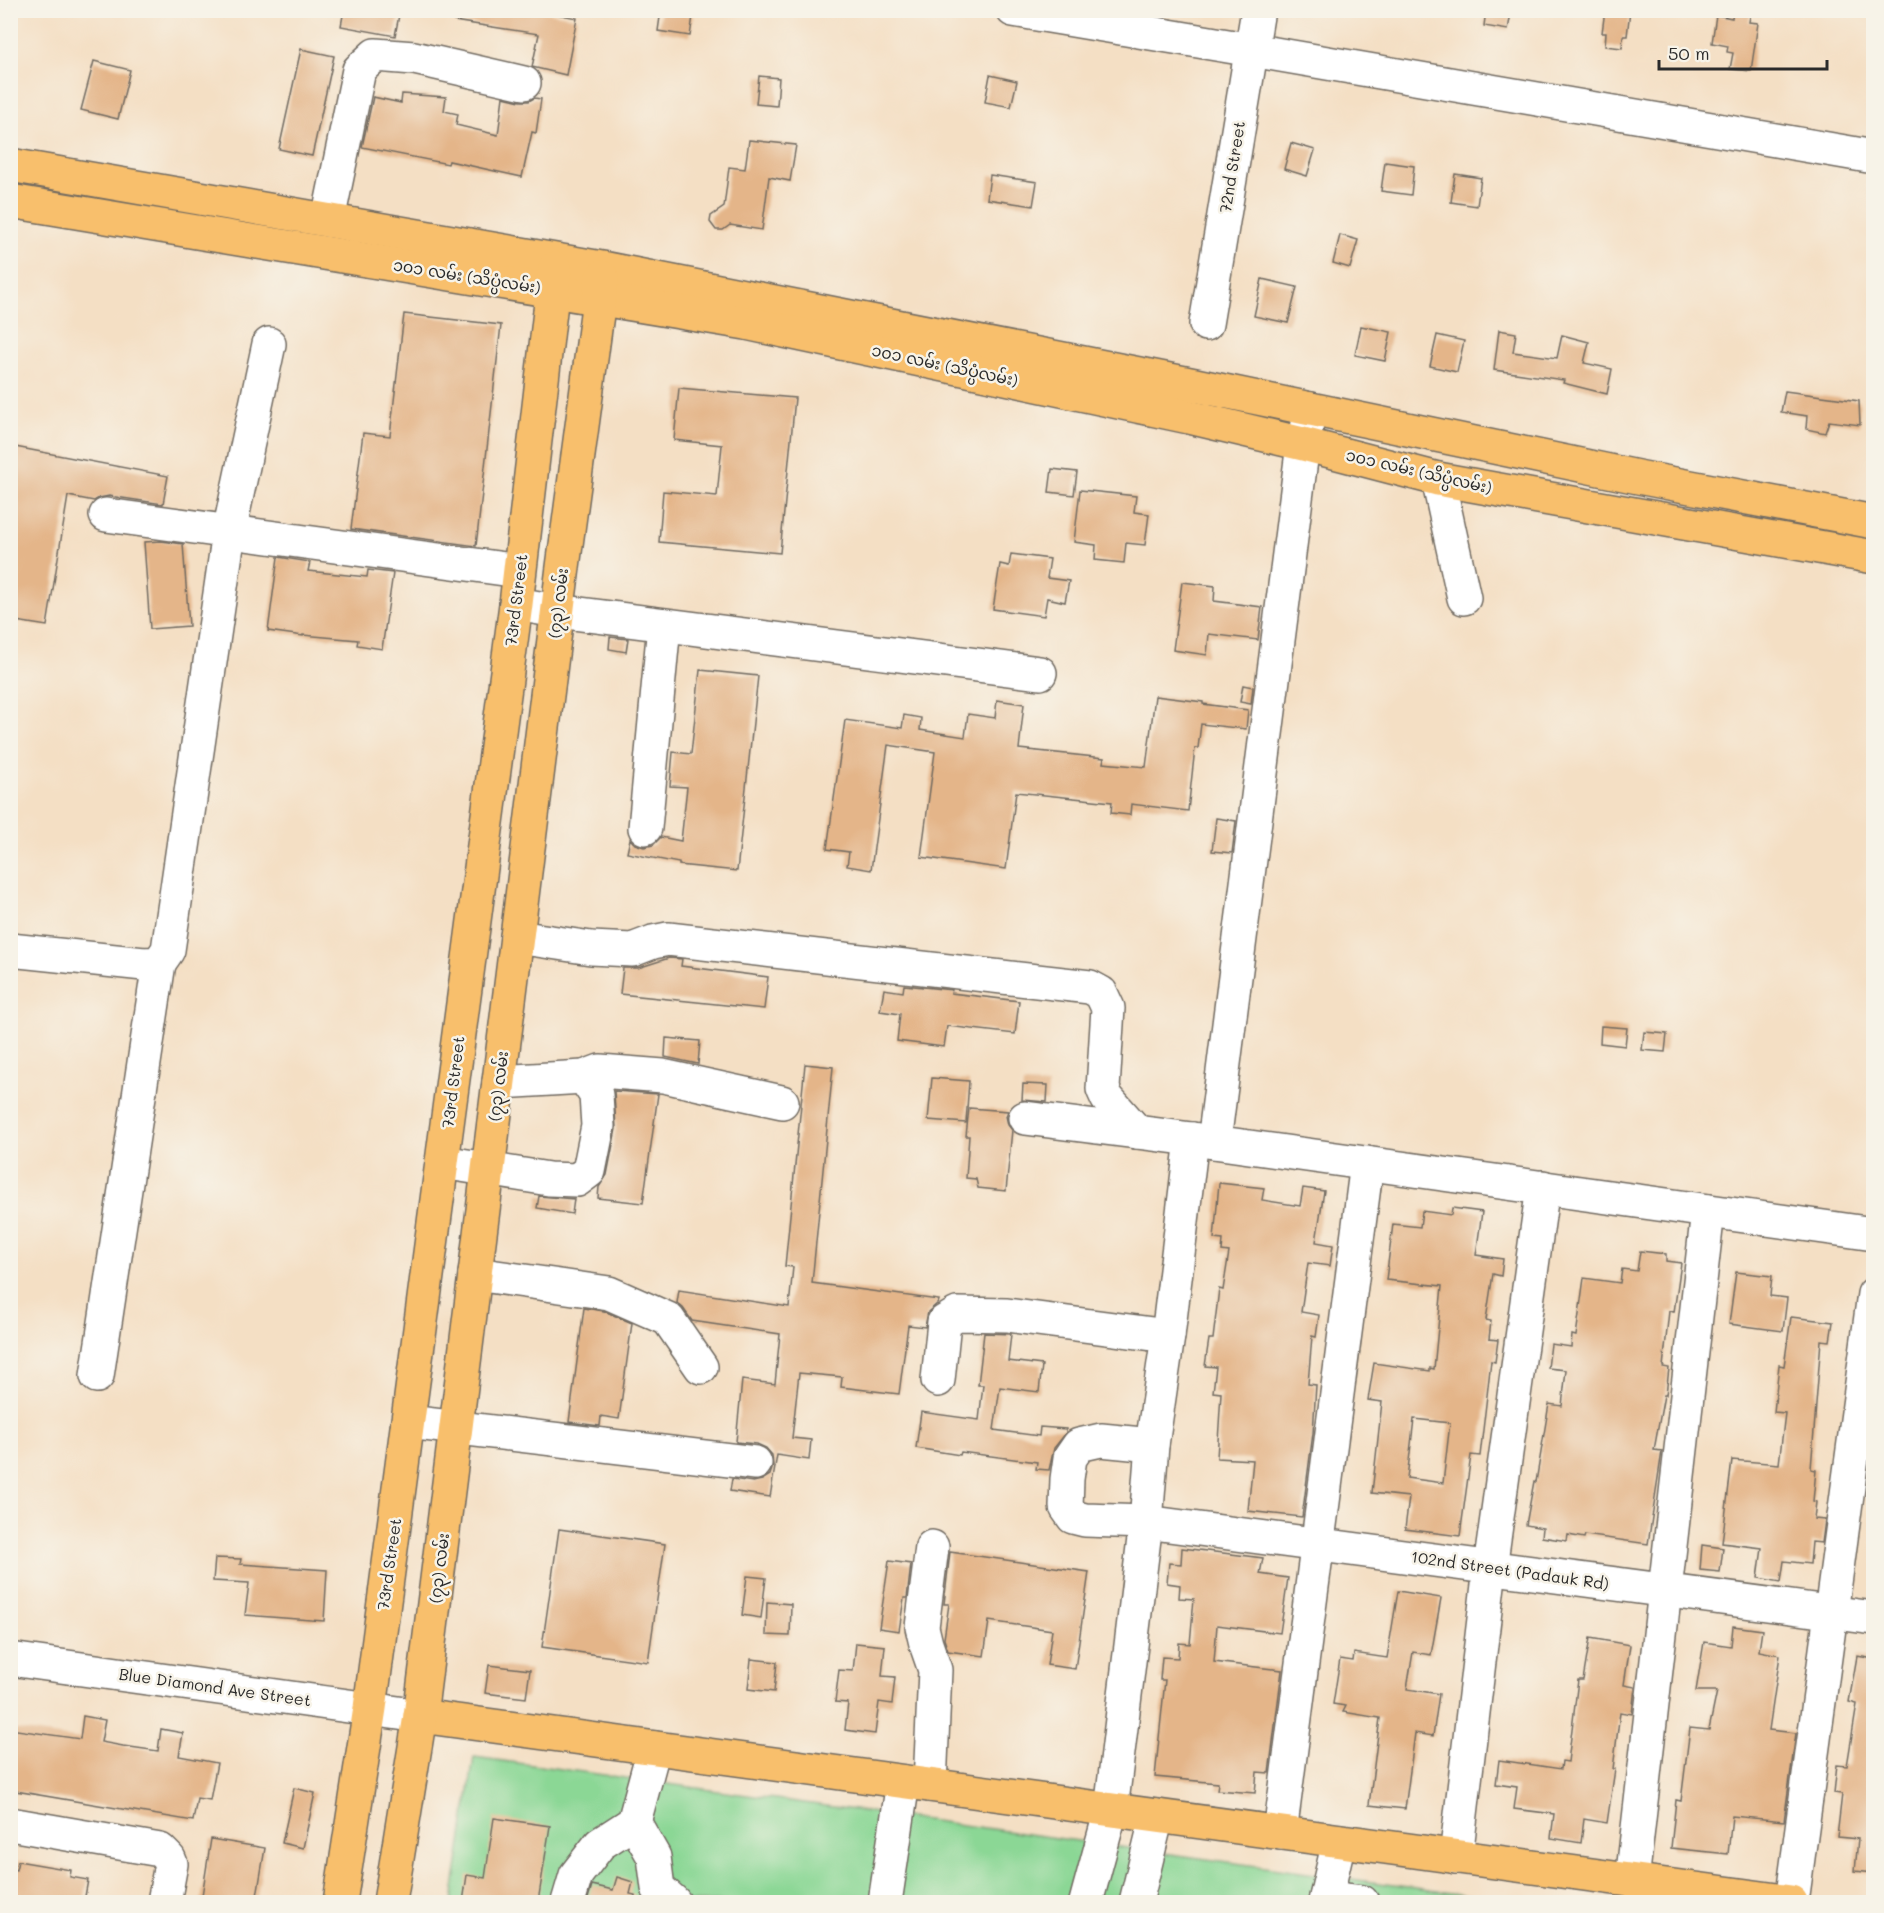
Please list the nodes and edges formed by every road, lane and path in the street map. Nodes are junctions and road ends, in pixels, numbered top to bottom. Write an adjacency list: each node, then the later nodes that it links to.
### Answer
1 (1013, 10): 3 (street)
2 (1258, 10): 3 (street, 72nd Street)
3 (1252, 50): 5 (street); 11 (street, 72nd Street)
4 (524, 82): 8 (street)
5 (1874, 158)
6 (10, 165): 8 (main road, ၁၀၁ လမ်း (သိပ္ပံလမ်း))
7 (10, 201): 9 (main road, ၁၀၁ လမ်း (သိပ္ပံလမ်း))
8 (328, 220): 9 (main road, ၁၀၁ လမ်း (သိပ္ပံလမ်း))
9 (554, 275): 10 (main road, ၁၀၁ လမ်း (သိပ္ပံလမ်း)); 24 (main road, 73rd Street)
10 (601, 283): 13 (main road, ၁၀၁ လမ်း (သိပ္ပံလမ်း)); 15 (main road, ၁၀၁ လမ်း (သိပ္ပံလမ်း)); 27 (main road, (၇၃) လမ်း)
11 (1206, 324)
12 (269, 344): 22 (street)
13 (1195, 385): 14 (main road, ၁၀၁ လမ်း (သိပ္ပံလမ်း)); 15 (main road)
14 (1310, 409): 16 (street); 17 (main road, ၁၀၁ လမ်း (သိပ္ပံလမ်း))
15 (1189, 417): 16 (main road, ၁၀၁ လမ်း (သိပ္ပံလမ်း))
16 (1303, 444): 18 (main road, ၁၀၁ လမ်း (သိပ္ပံလမ်း)); 39 (street)
17 (1638, 477): 19 (street); 21 (main road, ၁၀၁ လမ်း (သိပ္ပံလမ်း))
18 (1438, 478): 19 (main road, ၁၀၁ လမ်း (သိပ္ပံလမ်း)); 25 (street)
19 (1632, 514): 23 (main road, ၁၀၁ လမ်း (သိပ္ပံလမ်း))
20 (106, 515): 22 (street)
21 (1874, 522)
22 (230, 532): 24 (street); 33 (street)
23 (1874, 557)
24 (519, 572): 26 (main road, 73rd Street)
25 (1464, 598)
26 (516, 604): 27 (street); 40 (main road, 73rd Street)
27 (558, 611): 28 (street); 31 (main road, (၇၃) လမ်း)
28 (664, 625): 29 (street); 30 (street)
29 (1040, 673)
30 (645, 828)
31 (517, 937): 35 (main road, (၇၃) လမ်း); 38 (street)
32 (10, 950): 33 (street)
33 (159, 963): 50 (street)
34 (584, 1077): 35 (street); 36 (street); 42 (street)
35 (499, 1082): 42 (main road, (၇၃) လမ်း)
36 (782, 1102)
37 (1025, 1118): 38 (street)
38 (1137, 1132): 39 (street)
39 (1203, 1140): 41 (street); 48 (street)
40 (442, 1162): 42 (street); 52 (main road, 73rd Street)
41 (1367, 1163): 43 (street); 57 (street)
42 (488, 1168): 46 (main road, (၇၃) လမ်း)
43 (1543, 1188): 44 (street); 59 (street)
44 (1708, 1211): 45 (street); 60 (street)
45 (1874, 1234)
46 (475, 1274): 49 (street); 53 (main road, (၇၃) လမ်း)
47 (1874, 1294): 61 (street)
48 (1168, 1336): 51 (street); 54 (street)
49 (701, 1367)
50 (97, 1376)
51 (938, 1380)
52 (408, 1422): 53 (street); 64 (main road, 73rd Street)
53 (456, 1428): 55 (street); 65 (main road, (၇၃) လမ်း)
54 (1152, 1445): 56 (street); 56 (street, 102nd Street (Padauk Rd))
55 (755, 1463)
56 (1146, 1522): 57 (street, 102nd Street (Padauk Rd)); 68 (street)
57 (1319, 1545): 59 (street, 102nd Street (Padauk Rd)); 72 (street)
58 (932, 1547): 67 (street)
59 (1490, 1568): 60 (street, 102nd Street (Padauk Rd)); 74 (street)
60 (1665, 1591): 61 (street, 102nd Street (Padauk Rd)); 75 (street)
61 (1831, 1612): 62 (street, 102nd Street (Padauk Rd)); 86 (street)
62 (1874, 1618)
63 (10, 1659): 64 (street, Blue Diamond Ave Street)
64 (370, 1708): 65 (street, Blue Diamond Ave Street); 78 (main road, 73rd Street)
65 (420, 1716): 66 (main road); 79 (main road, (၇၃) လမ်း)
66 (654, 1748): 67 (main road); 70 (street)
67 (917, 1784): 68 (main road); 82 (street)
68 (1111, 1810): 69 (main road); 83 (street)
69 (1157, 1816): 72 (main road); 84 (street)
70 (634, 1822): 80 (street); 81 (street)
71 (10, 1824): 77 (street)
72 (1280, 1833): 73 (main road)
73 (1339, 1841): 74 (main road); 76 (street)
74 (1456, 1857): 75 (main road)
75 (1632, 1881): 86 (main road)
76 (1326, 1900): 85 (street)
77 (164, 1902)
78 (340, 1902)
79 (390, 1902)
80 (568, 1902)
81 (674, 1902)
82 (885, 1902)
83 (1086, 1902)
84 (1136, 1902)
85 (1362, 1902)
86 (1791, 1902)

